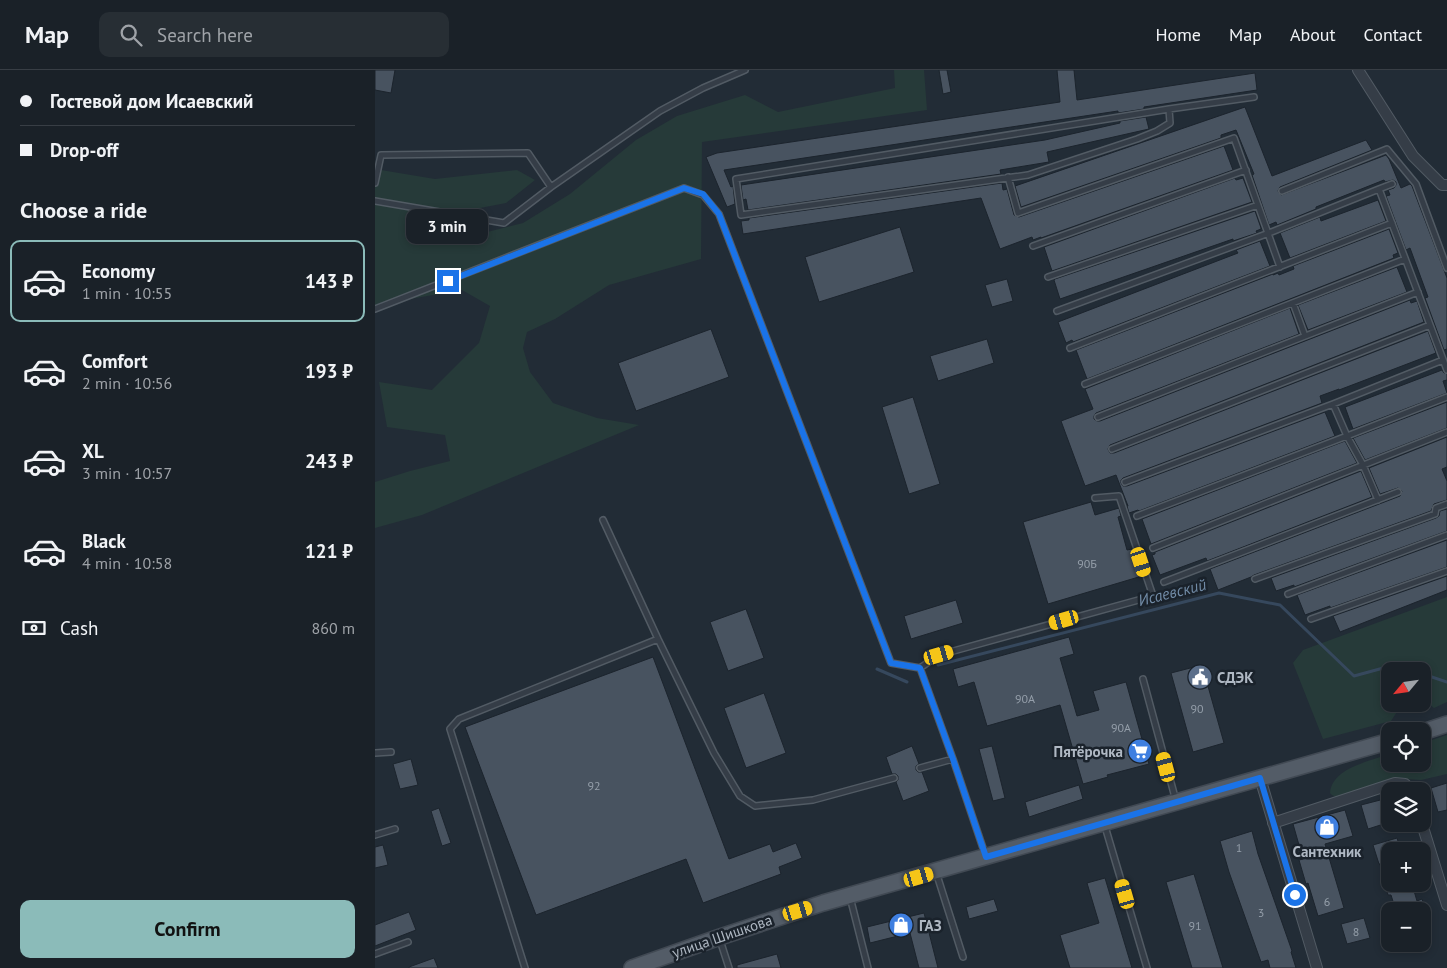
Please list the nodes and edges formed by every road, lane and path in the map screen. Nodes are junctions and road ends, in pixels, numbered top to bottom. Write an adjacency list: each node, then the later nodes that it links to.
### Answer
1 (745, 70): 10 (lane)
2 (1358, 70): 9 (street)
3 (1254, 97): 4 (lane)
4 (1169, 109): 6 (lane); 6 (lane)
5 (1246, 170): 6 (lane); 14 (lane); 17 (lane)
6 (1008, 177)
7 (375, 183): 10 (lane)
8 (1392, 184): 11 (lane)
9 (1447, 185)
10 (551, 187): 13 (lane)
11 (1379, 189): 15 (lane); 16 (lane)
12 (1281, 191): 20 (lane)
13 (375, 201)
14 (1259, 205): 16 (lane); 21 (lane)
15 (1392, 223): 18 (lane); 19 (lane)
16 (1269, 233): 19 (lane); 25 (lane)
17 (1033, 246)
18 (1405, 260): 22 (lane); 23 (lane)
19 (1280, 266): 28 (lane)
20 (1447, 268)
21 (1048, 277)
22 (1418, 292): 26 (lane); 27 (lane)
23 (1293, 303): 27 (lane); 31 (lane)
24 (375, 309): 54 (lane)
25 (1057, 311)
26 (1430, 325): 29 (lane); 37 (lane)
27 (1305, 336): 34 (lane)
28 (1070, 348)
29 (1443, 360): 30 (lane); 33 (lane)
30 (1447, 370)
31 (1085, 384)
32 (1447, 396): 36 (lane)
33 (1333, 404): 36 (lane); 39 (lane)
34 (1098, 417)
35 (1447, 432): 38 (lane)
36 (1347, 436): 38 (lane); 44 (lane)
37 (1112, 449)
38 (1363, 465): 42 (lane); 47 (lane)
39 (1125, 482)
40 (1398, 492): 42 (lane)
41 (1095, 498): 54 (lane)
42 (1378, 500): 50 (lane)
43 (1447, 504): 49 (lane)
44 (1137, 516)
45 (603, 520): 53 (lane)
46 (1447, 535): 51 (lane)
47 (1153, 548)
48 (1447, 571): 52 (lane)
49 (1255, 579)
50 (1164, 582)
51 (1288, 594)
52 (1311, 620)
53 (658, 638): 61 (lane); 78 (lane)
54 (920, 668): 59 (lane)
55 (1143, 679): 64 (lane)
56 (1381, 744): 62 (main road, улица Шишкова)
57 (391, 752): 58 (lane)
58 (375, 753)
59 (953, 759): 60 (lane); 70 (lane)
60 (920, 768)
61 (894, 778)
62 (1260, 778): 64 (main road, улица Шишкова); 66 (street)
63 (1381, 788): 66 (street)
64 (1176, 802): 65 (main road, улица Шишкова)
65 (1104, 823): 70 (main road, улица Шишкова); 82 (lane)
66 (1273, 823): 83 (street)
67 (395, 829): 69 (lane)
68 (1424, 832): 73 (street)
69 (375, 835)
70 (986, 857): 71 (main road, улица Шишкова)
71 (936, 872): 72 (main road, улица Шишкова); 77 (lane)
72 (850, 896): 74 (main road, улица Шишкова); 81 (lane)
73 (1447, 905)
74 (719, 937): 79 (main road, улица Шишкова); 80 (lane)
75 (408, 942): 76 (lane)
76 (375, 954)
77 (963, 958)
78 (525, 968)
79 (632, 968)
80 (729, 968)
81 (868, 968)
82 (1147, 968)
83 (1317, 968)

